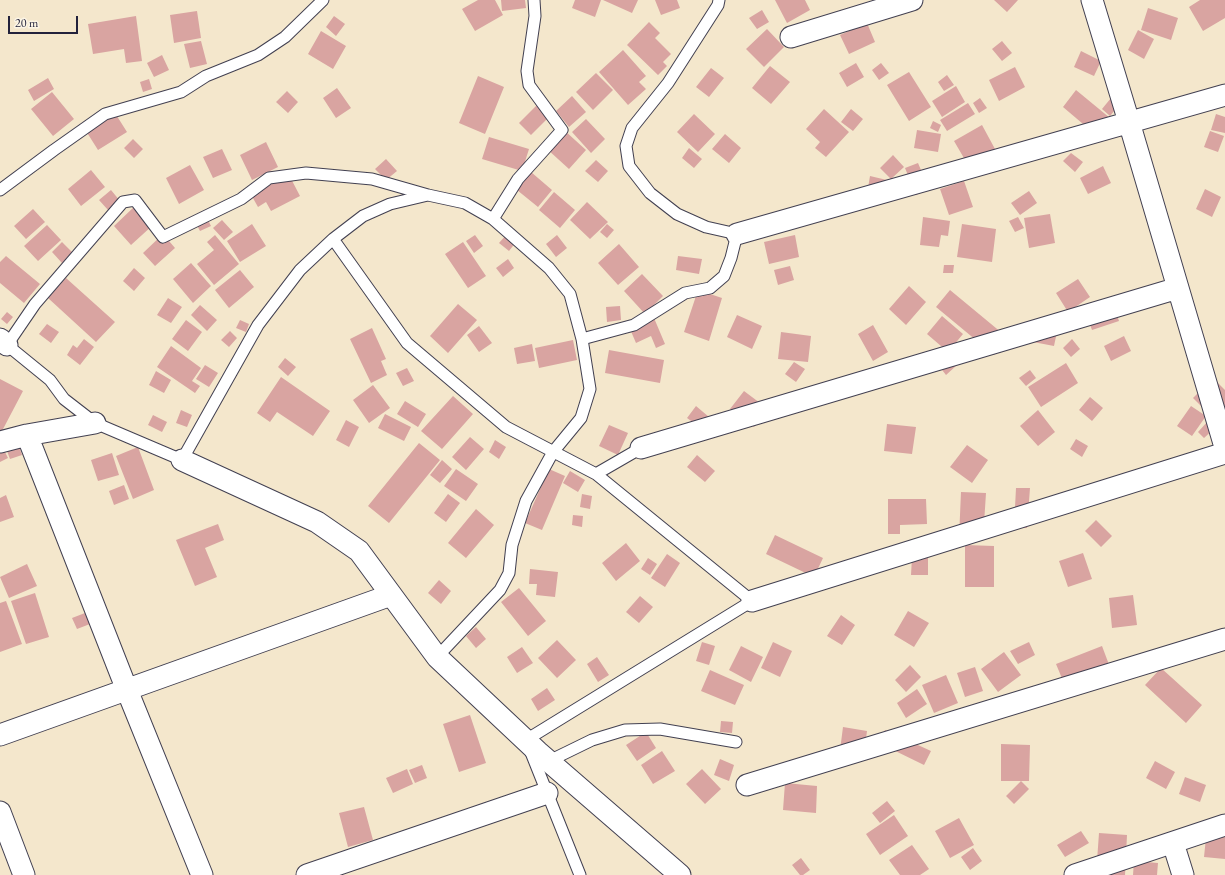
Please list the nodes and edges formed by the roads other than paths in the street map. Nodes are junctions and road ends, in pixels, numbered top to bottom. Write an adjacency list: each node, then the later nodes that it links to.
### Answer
1 (323, 0): 9 (lane)
2 (534, 0): 11 (lane)
3 (719, 0): 12 (lane)
4 (912, 0): 6 (street)
5 (1092, 0): 8 (street)
6 (791, 37)
7 (1225, 95): 8 (street)
8 (1129, 122): 12 (street); 14 (street)
9 (0, 190)
10 (428, 195): 11 (lane); 13 (lane); 16 (lane)
11 (493, 219): 15 (lane)
12 (737, 234): 15 (lane)
13 (333, 239): 22 (lane); 24 (lane)
14 (1178, 288): 20 (street); 21 (street)
15 (582, 339): 22 (lane)
16 (4, 342): 17 (lane)
17 (96, 423): 18 (street); 24 (lane)
18 (28, 435): 19 (street); 30 (street)
19 (0, 442)
20 (1225, 447)
21 (641, 448): 25 (lane)
22 (553, 452): 25 (lane); 29 (lane)
23 (1225, 453): 27 (street)
24 (182, 460): 26 (street)
25 (596, 474): 27 (lane)
26 (391, 595): 29 (street); 30 (street)
27 (752, 601): 32 (lane)
28 (1225, 639): 35 (street)
29 (438, 657): 32 (street)
30 (127, 690): 31 (street); 41 (street)
31 (0, 735)
32 (526, 740): 34 (street); 36 (lane)
33 (736, 742): 34 (lane)
34 (549, 762): 44 (street)
35 (747, 785)
36 (547, 793): 42 (street); 43 (lane)
37 (0, 812): 40 (street)
38 (1225, 825): 39 (street)
39 (1173, 842): 45 (street); 46 (street)
40 (24, 875)
41 (202, 875)
42 (307, 875)
43 (580, 875)
44 (680, 875)
45 (1075, 875)
46 (1183, 875)

